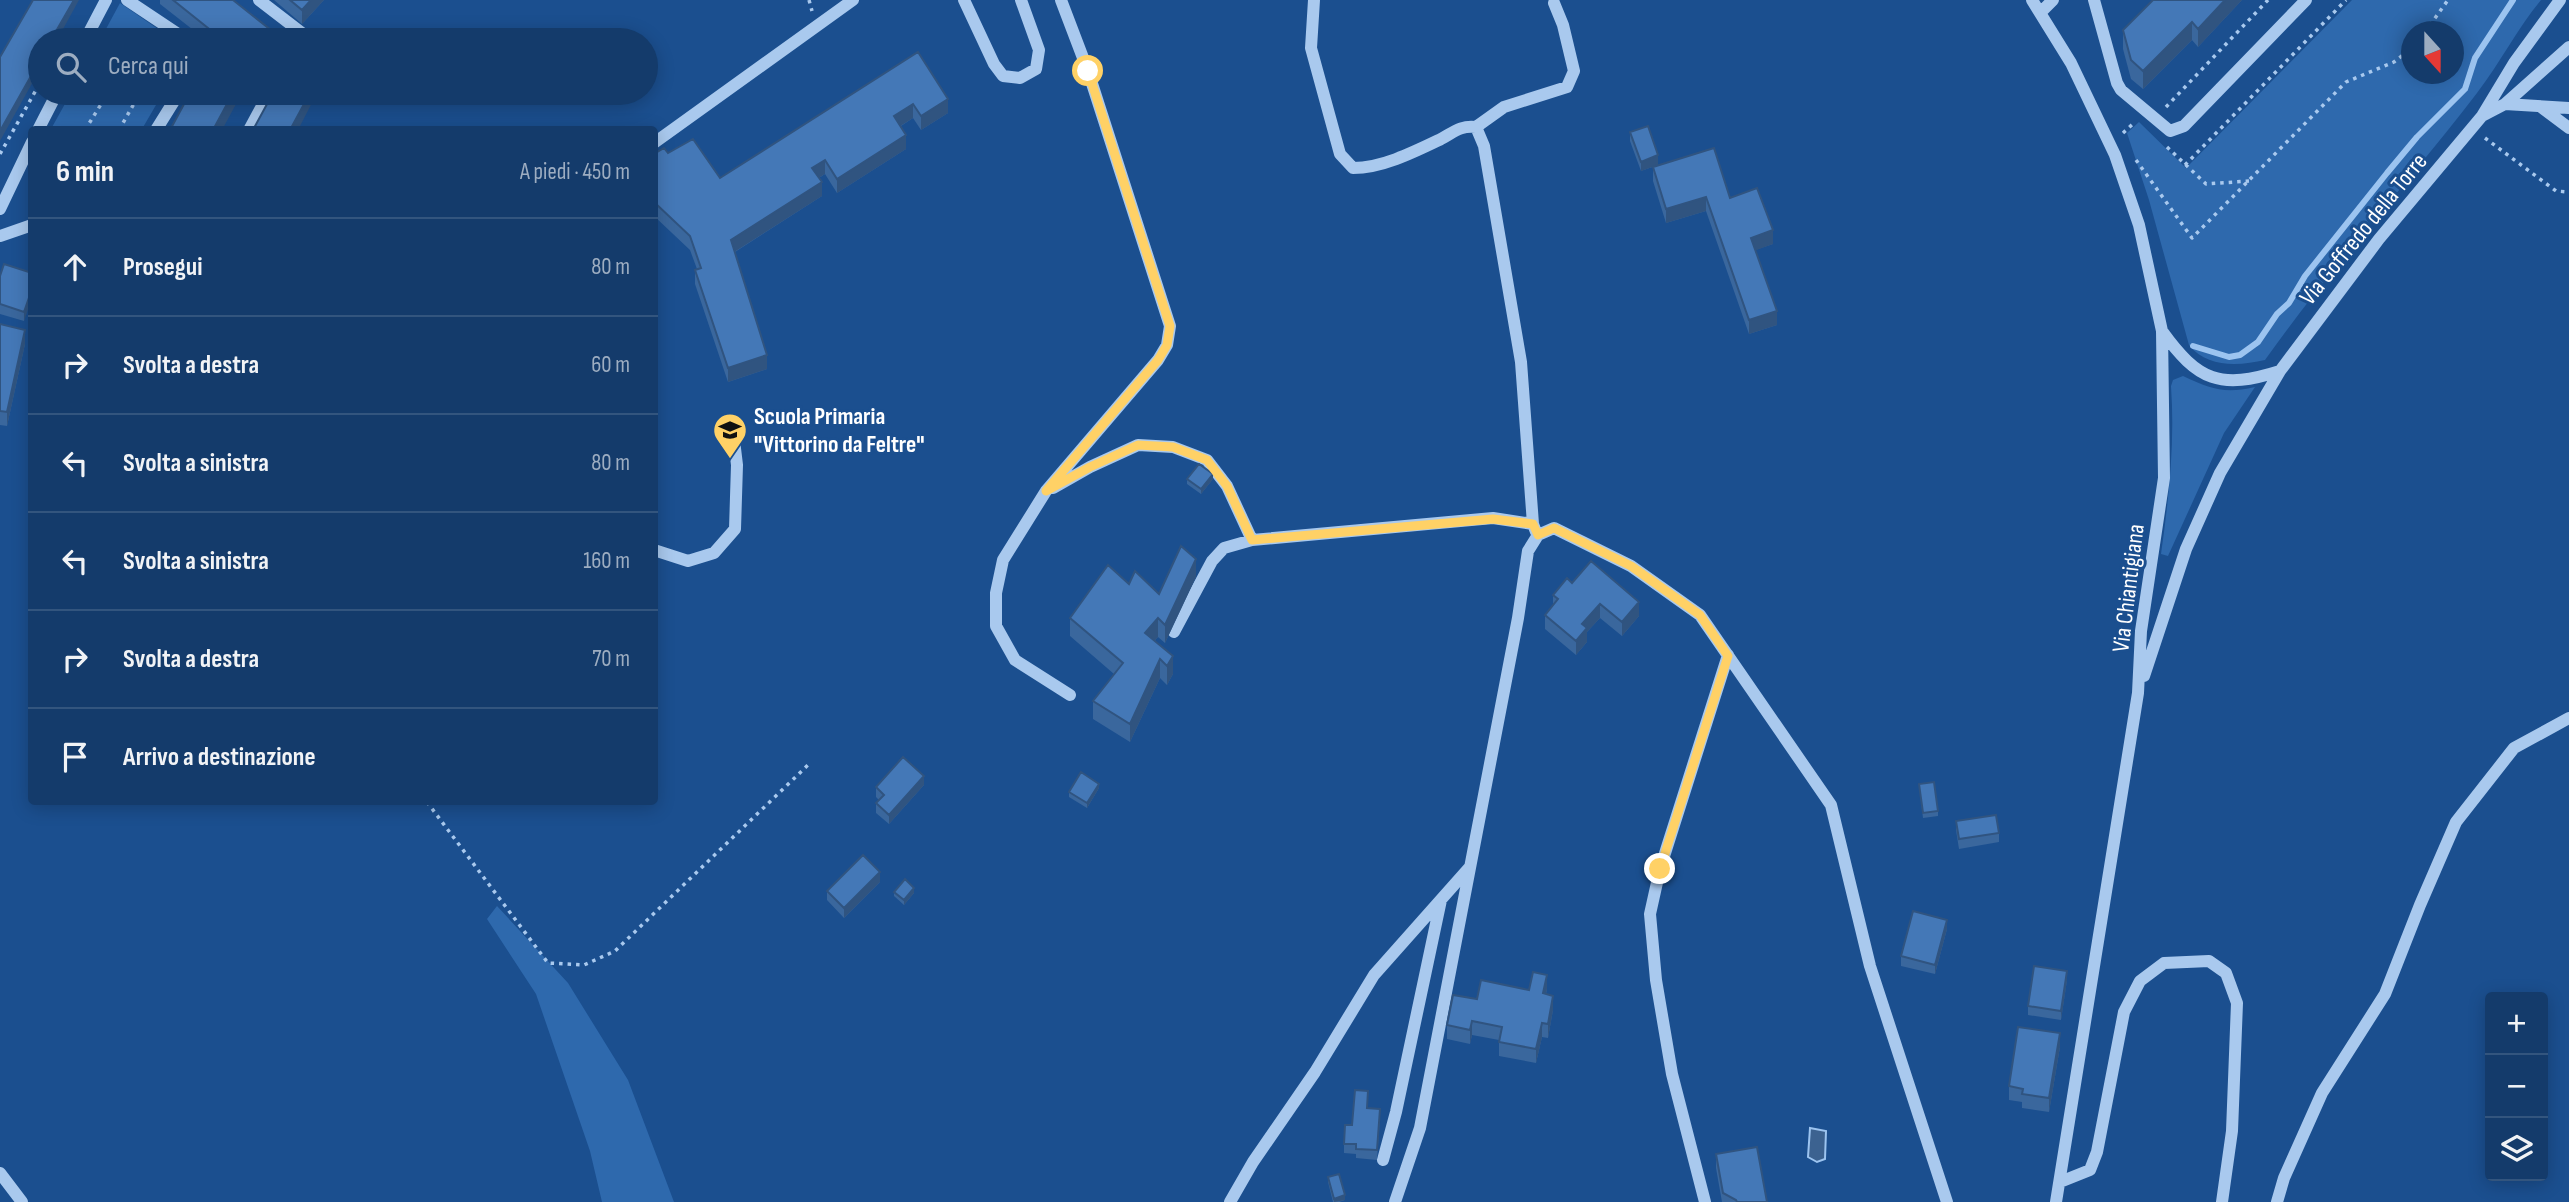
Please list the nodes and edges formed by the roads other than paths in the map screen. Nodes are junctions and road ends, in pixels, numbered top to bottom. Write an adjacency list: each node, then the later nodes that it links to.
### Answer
1 (106, 0): 16 (street)
2 (127, 0): 17 (street)
3 (259, 0): 18 (street)
4 (853, 0): 32 (street)
5 (964, 0): 6 (street)
6 (1021, 0)
7 (1061, 0): 40 (street)
8 (1314, 0): 30 (street)
9 (2032, 0): 15 (street, Via Chiantigiana)
10 (2053, 0): 15 (street)
11 (2094, 0): 14 (street)
12 (2560, 0): 26 (street, Via Goffredo della Torre)
13 (1554, 3): 30 (street)
14 (2302, 4)
15 (2041, 12): 37 (street, Via Chiantigiana)
16 (91, 28)
17 (169, 28)
18 (292, 28)
19 (2569, 47): 20 (street, Via Goffredo della Torre)
20 (2505, 104): 24 (street); 26 (street, Via Goffredo della Torre)
21 (51, 105): 27 (street)
22 (172, 105): 28 (street)
23 (263, 105): 29 (street)
24 (2540, 107): 25 (street); 31 (street)
25 (2569, 108)
26 (2482, 116): 38 (street, Via Goffredo della Torre)
27 (40, 126)
28 (158, 126)
29 (251, 126)
30 (1476, 127): 41 (street)
31 (2569, 128)
32 (658, 140)
33 (28, 154): 34 (street)
34 (0, 209)
35 (28, 226): 36 (street)
36 (0, 236)
37 (2162, 331): 38 (street); 46 (street, Via Chiantigiana)
38 (2280, 371): 46 (street, Via Goffredo della Torre)
39 (733, 432): 43 (street)
40 (1046, 491): 42 (street); 47 (street)
41 (1535, 530): 42 (street); 45 (street); 49 (street)
42 (1252, 540): 44 (street)
43 (658, 551)
44 (1174, 632)
45 (1728, 656): 57 (street); 58 (street)
46 (2138, 693): 53 (street, Via Chiantigiana)
47 (1070, 695)
48 (2569, 718): 61 (street)
49 (1469, 867): 50 (street); 56 (street)
50 (1441, 899): 51 (street); 55 (street)
51 (1383, 1160)
52 (0, 1173): 54 (street)
53 (2060, 1182): 59 (street, Via Chiantigiana); 60 (street)
54 (22, 1202)
55 (1230, 1202)
56 (1395, 1202)
57 (1705, 1202)
58 (1947, 1202)
59 (2056, 1202)
60 (2222, 1202)
61 (2277, 1202)

